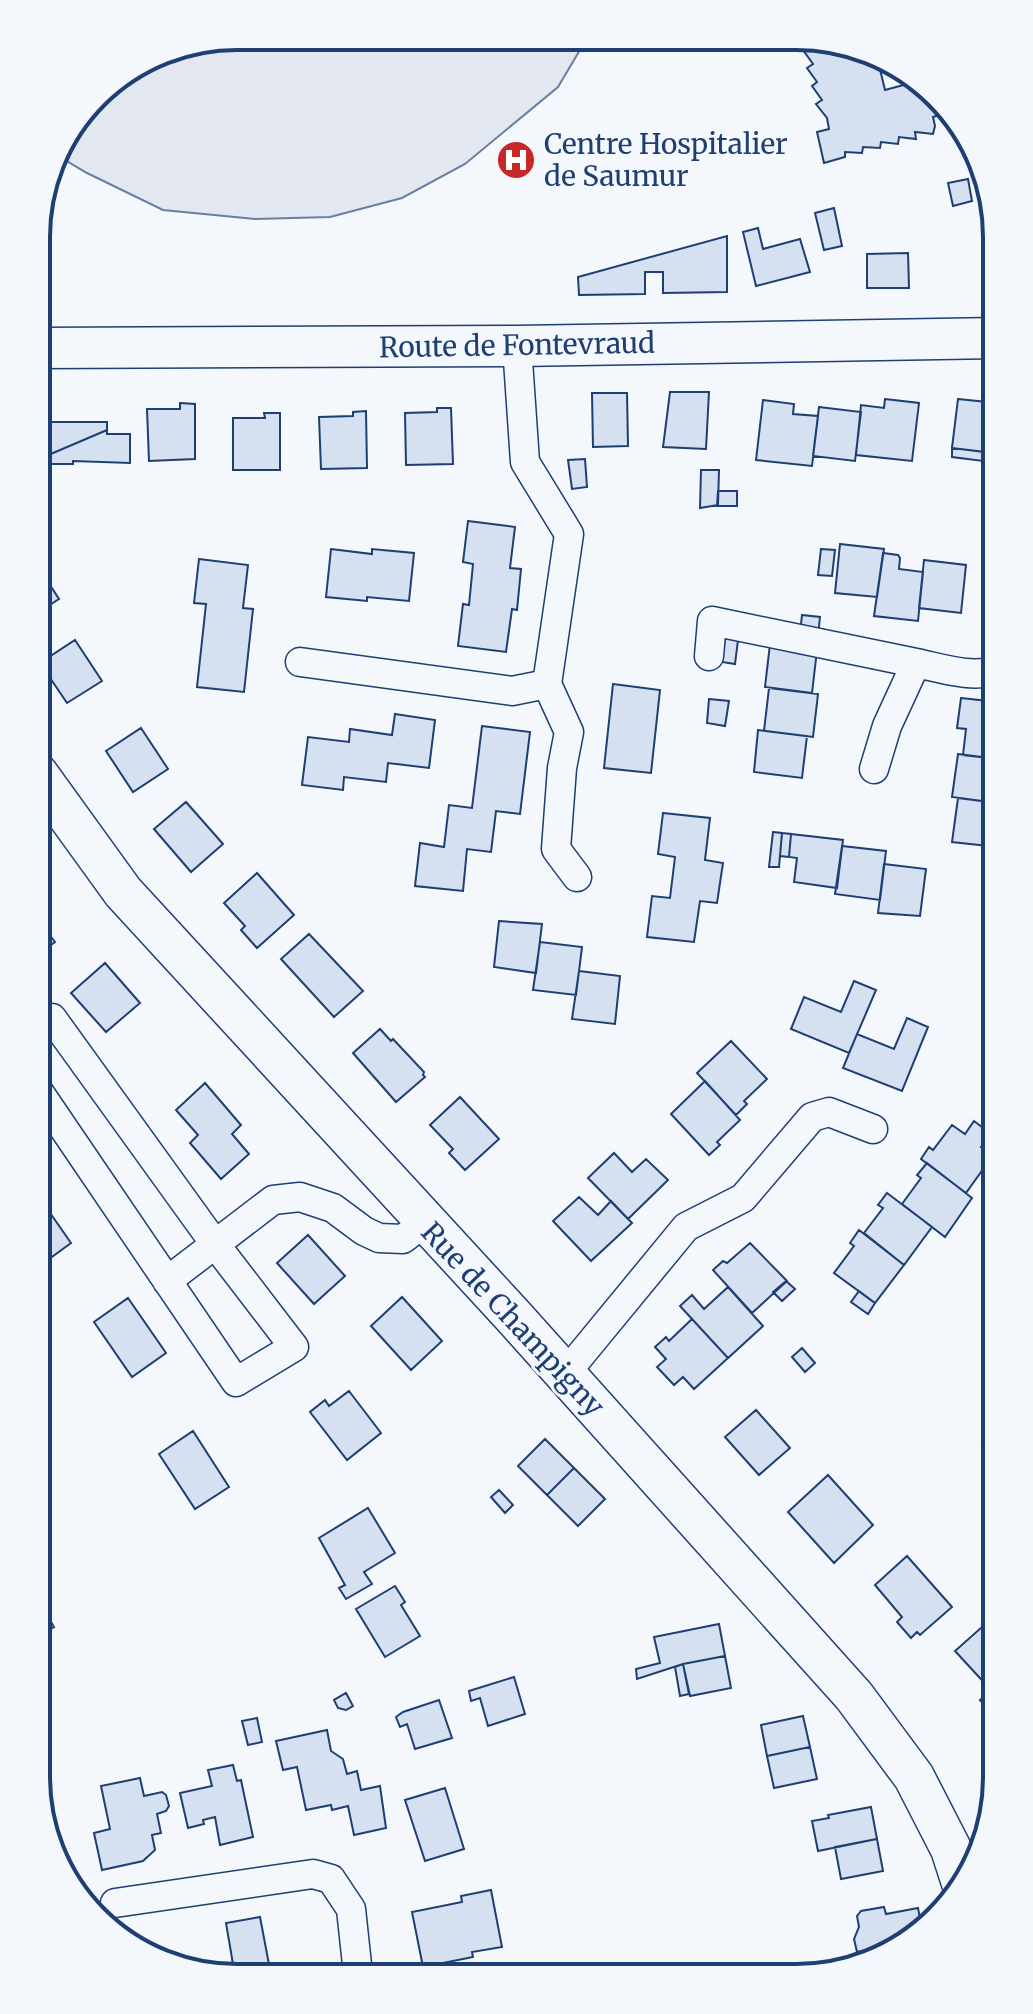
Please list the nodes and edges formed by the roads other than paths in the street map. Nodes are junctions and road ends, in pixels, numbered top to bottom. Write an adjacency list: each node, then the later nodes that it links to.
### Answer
1 (983, 338): 2 (street, Route de Fontevraud)
2 (517, 346): 3 (street, Route de Fontevraud); 8 (street)
3 (50, 348)
4 (709, 656): 6 (street)
5 (300, 662): 8 (street)
6 (916, 663): 7 (street); 9 (street)
7 (983, 673)
8 (547, 684): 11 (street)
9 (874, 769)
10 (50, 791): 15 (street, Rue de Champigny)
11 (577, 877)
12 (50, 1020): 16 (street)
13 (50, 1108): 17 (street)
14 (873, 1129): 18 (street)
15 (425, 1222): 16 (street); 18 (street, Rue de Champigny)
16 (215, 1244): 17 (street); 17 (street)
17 (167, 1281)
18 (565, 1374): 19 (street, Rue de Champigny)
19 (958, 1871)
20 (115, 1903): 21 (street)
21 (357, 1964)

